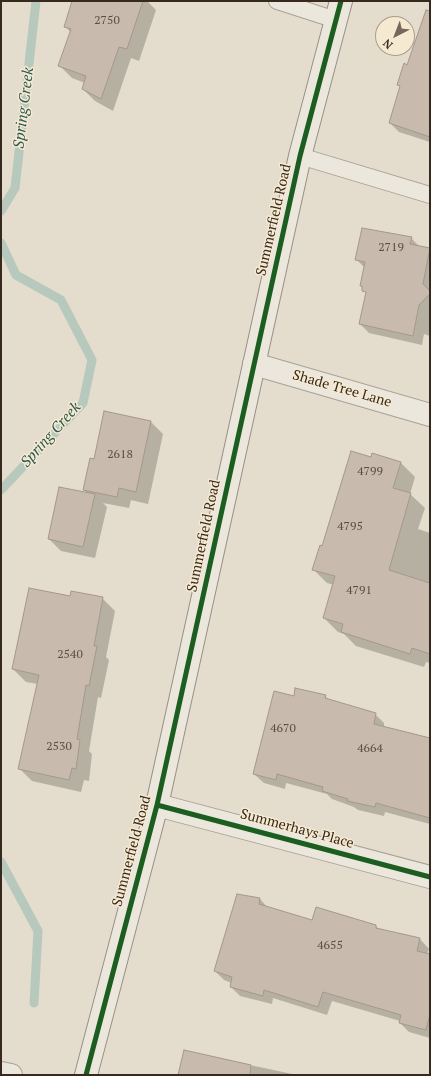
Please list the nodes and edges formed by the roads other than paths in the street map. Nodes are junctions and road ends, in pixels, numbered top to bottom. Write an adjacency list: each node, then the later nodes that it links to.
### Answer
1 (278, 1): 2 (lane)
2 (338, 11): 3 (street, Summerfield Road)
3 (300, 156): 4 (lane); 5 (street, Summerfield Road)
4 (430, 195)
5 (254, 364): 6 (street, Shade Tree Lane); 7 (street, Summerfield Road)
6 (430, 415)
7 (157, 805): 8 (street, Summerhays Place); 11 (street, Summerfield Road)
8 (430, 877)
9 (1, 1073): 10 (street)
10 (11, 1075)
11 (86, 1075)

